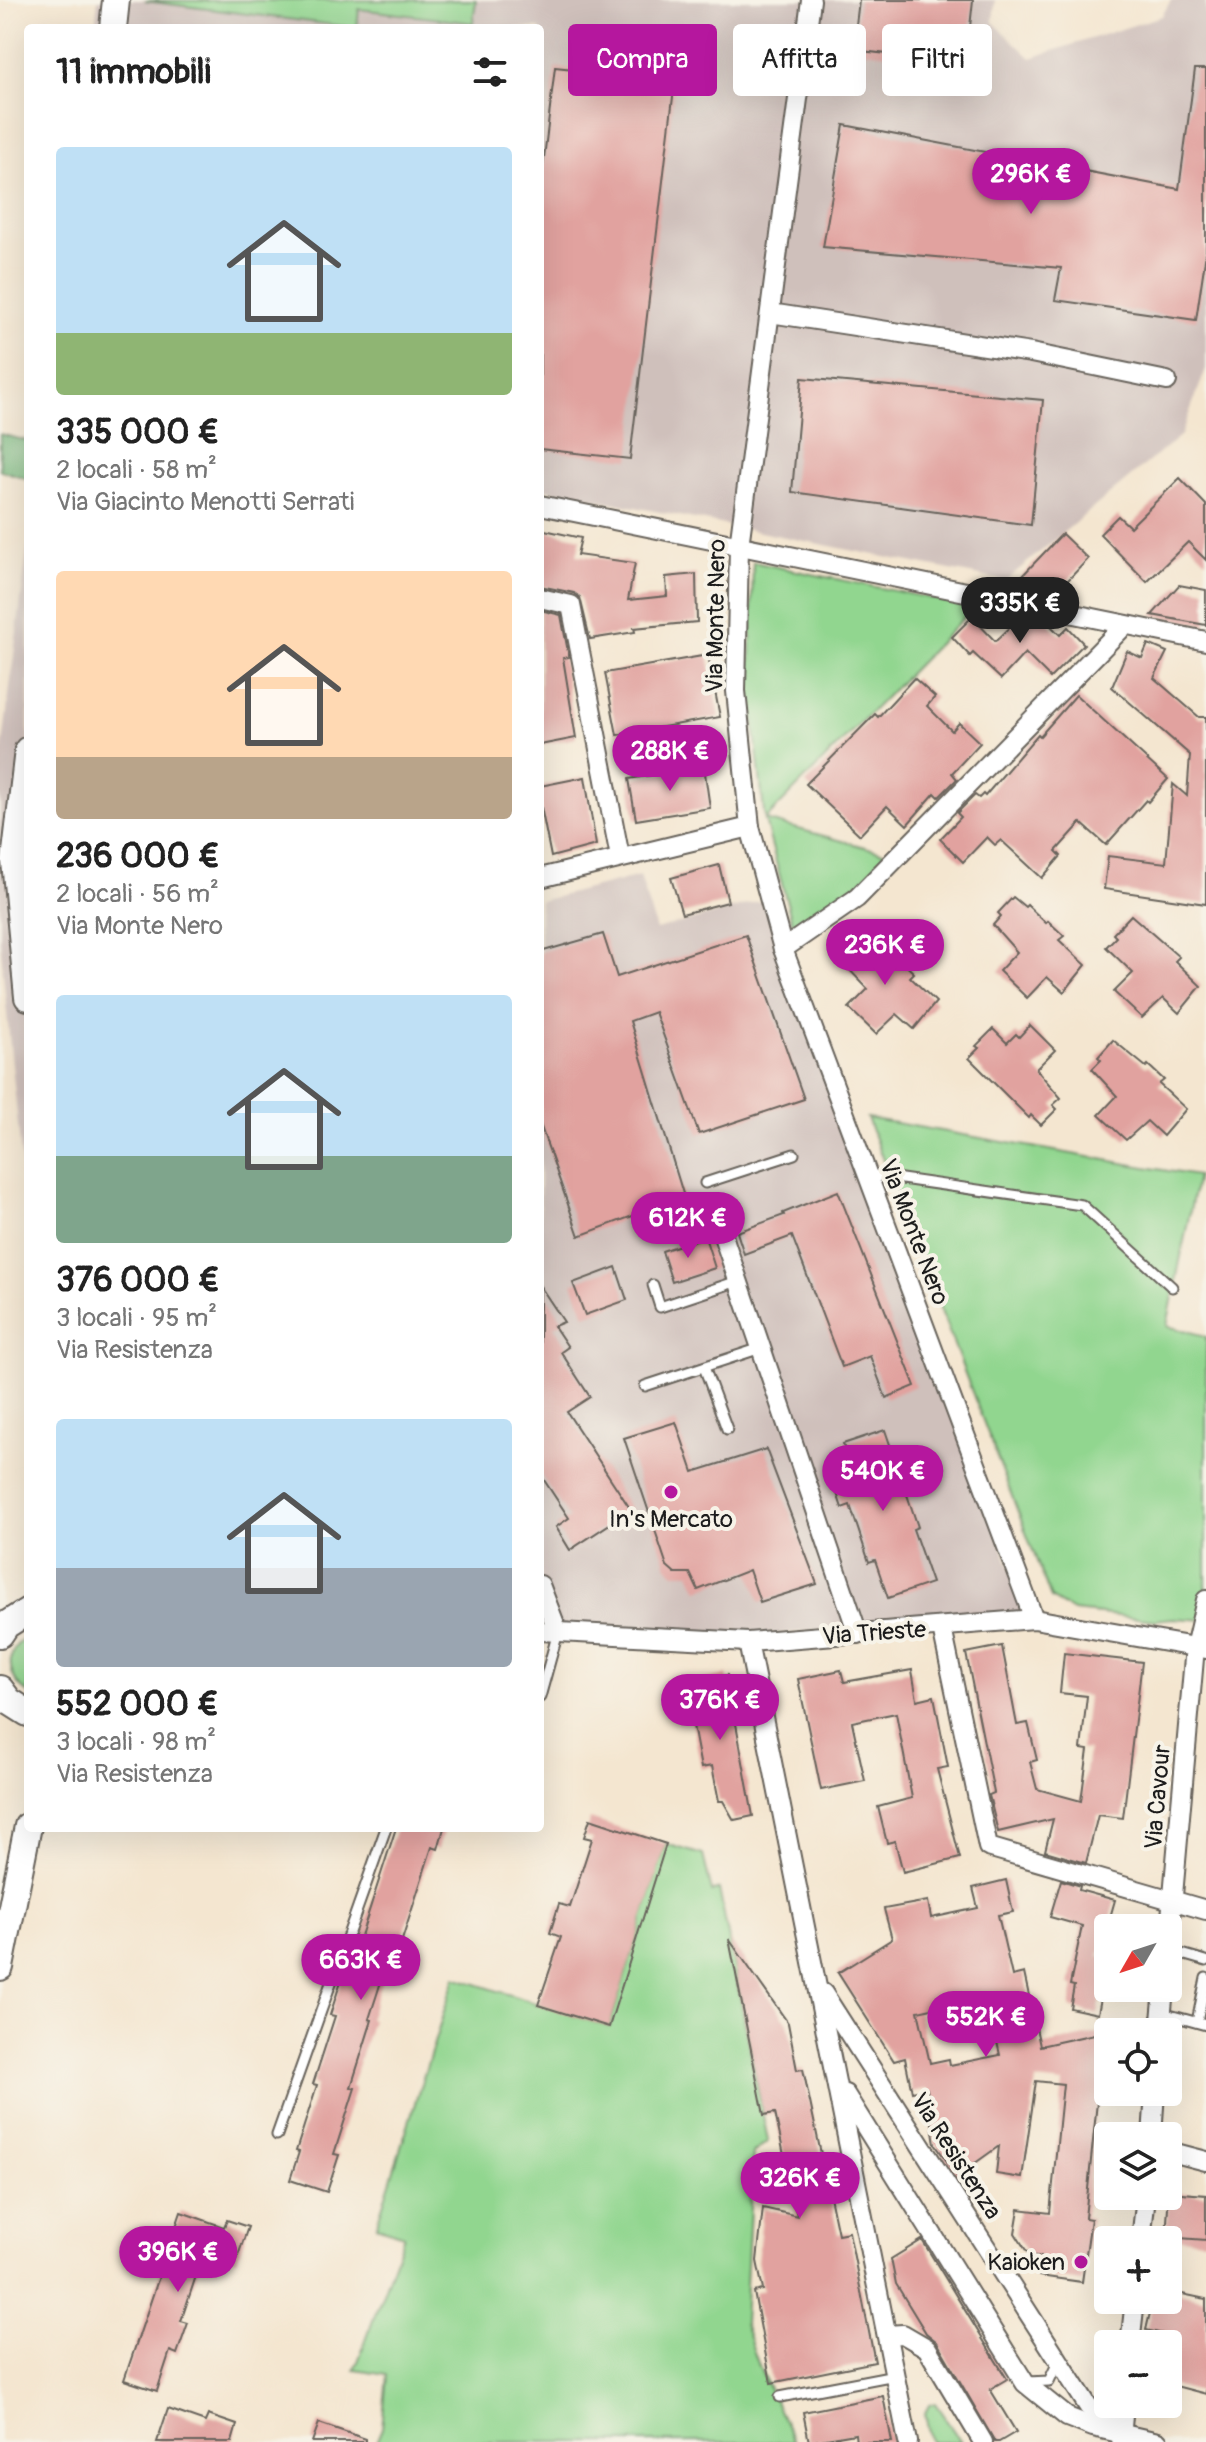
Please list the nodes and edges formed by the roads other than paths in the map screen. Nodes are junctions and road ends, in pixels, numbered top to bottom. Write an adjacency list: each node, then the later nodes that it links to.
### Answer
1 (116, 0): 3 (street)
2 (811, 0): 4 (street, Via Monte Nero)
3 (113, 24)
4 (770, 313): 5 (street); 7 (street, Via Monte Nero)
5 (1167, 381)
6 (544, 506): 7 (street)
7 (739, 546): 9 (street); 12 (street, Via Monte Nero)
8 (544, 599): 13 (street)
9 (1125, 625): 10 (street); 15 (street)
10 (1206, 641)
11 (24, 784): 16 (street)
12 (750, 827): 13 (street); 15 (street, Via Monte Nero)
13 (620, 857): 14 (street)
14 (544, 877)
15 (783, 949): 18 (street, Via Monte Nero)
16 (24, 955)
17 (794, 1154): 19 (lane)
18 (867, 1174): 23 (lane); 31 (street, Via Monte Nero)
19 (705, 1183)
20 (719, 1224): 21 (street)
21 (738, 1281): 22 (lane); 24 (street)
22 (653, 1285)
23 (1172, 1287)
24 (761, 1348): 25 (lane); 35 (street)
25 (704, 1367): 26 (lane); 27 (lane)
26 (645, 1386)
27 (727, 1429)
28 (1206, 1600): 37 (street, Via Cavour)
29 (544, 1606): 33 (street)
30 (24, 1614): 34 (street)
31 (1034, 1619): 32 (street, Via Trieste); 37 (street, Via Trieste)
32 (942, 1628): 35 (street, Via Trieste); 43 (street)
33 (549, 1632): 36 (street, Via Trieste); 38 (lane)
34 (0, 1634)
35 (858, 1634): 36 (street, Via Trieste)
36 (748, 1642): 50 (street, Via Resistenza)
37 (1200, 1648): 43 (street, Via Cavour)
38 (544, 1668)
39 (0, 1689): 40 (street)
40 (24, 1713)
41 (27, 1832): 48 (street)
42 (385, 1832): 53 (lane)
43 (1173, 1901): 44 (street); 45 (street, Via Cavour)
44 (1206, 1910)
45 (1172, 1914)
46 (1182, 1955): 47 (lane)
47 (1206, 1961)
48 (0, 1967)
49 (1206, 1978): 51 (lane)
50 (816, 1982): 52 (street, Via Resistenza); 57 (street, Via Resistenza)
51 (1201, 2023)
52 (835, 2074): 56 (street, Via Resistenza); 59 (street, Via Resistenza)
53 (277, 2135)
54 (1182, 2155): 55 (street)
55 (1206, 2161)
56 (887, 2335): 58 (street, Via Resistenza); 63 (street)
57 (1059, 2360): 59 (lane); 61 (street, Via Resistenza)
58 (895, 2375): 60 (lane); 62 (street, Via Resistenza)
59 (1025, 2383): 61 (street, Via Resistenza)
60 (780, 2397)
61 (1121, 2437): 64 (street)
62 (908, 2442)
63 (983, 2442)
64 (1158, 2442)

